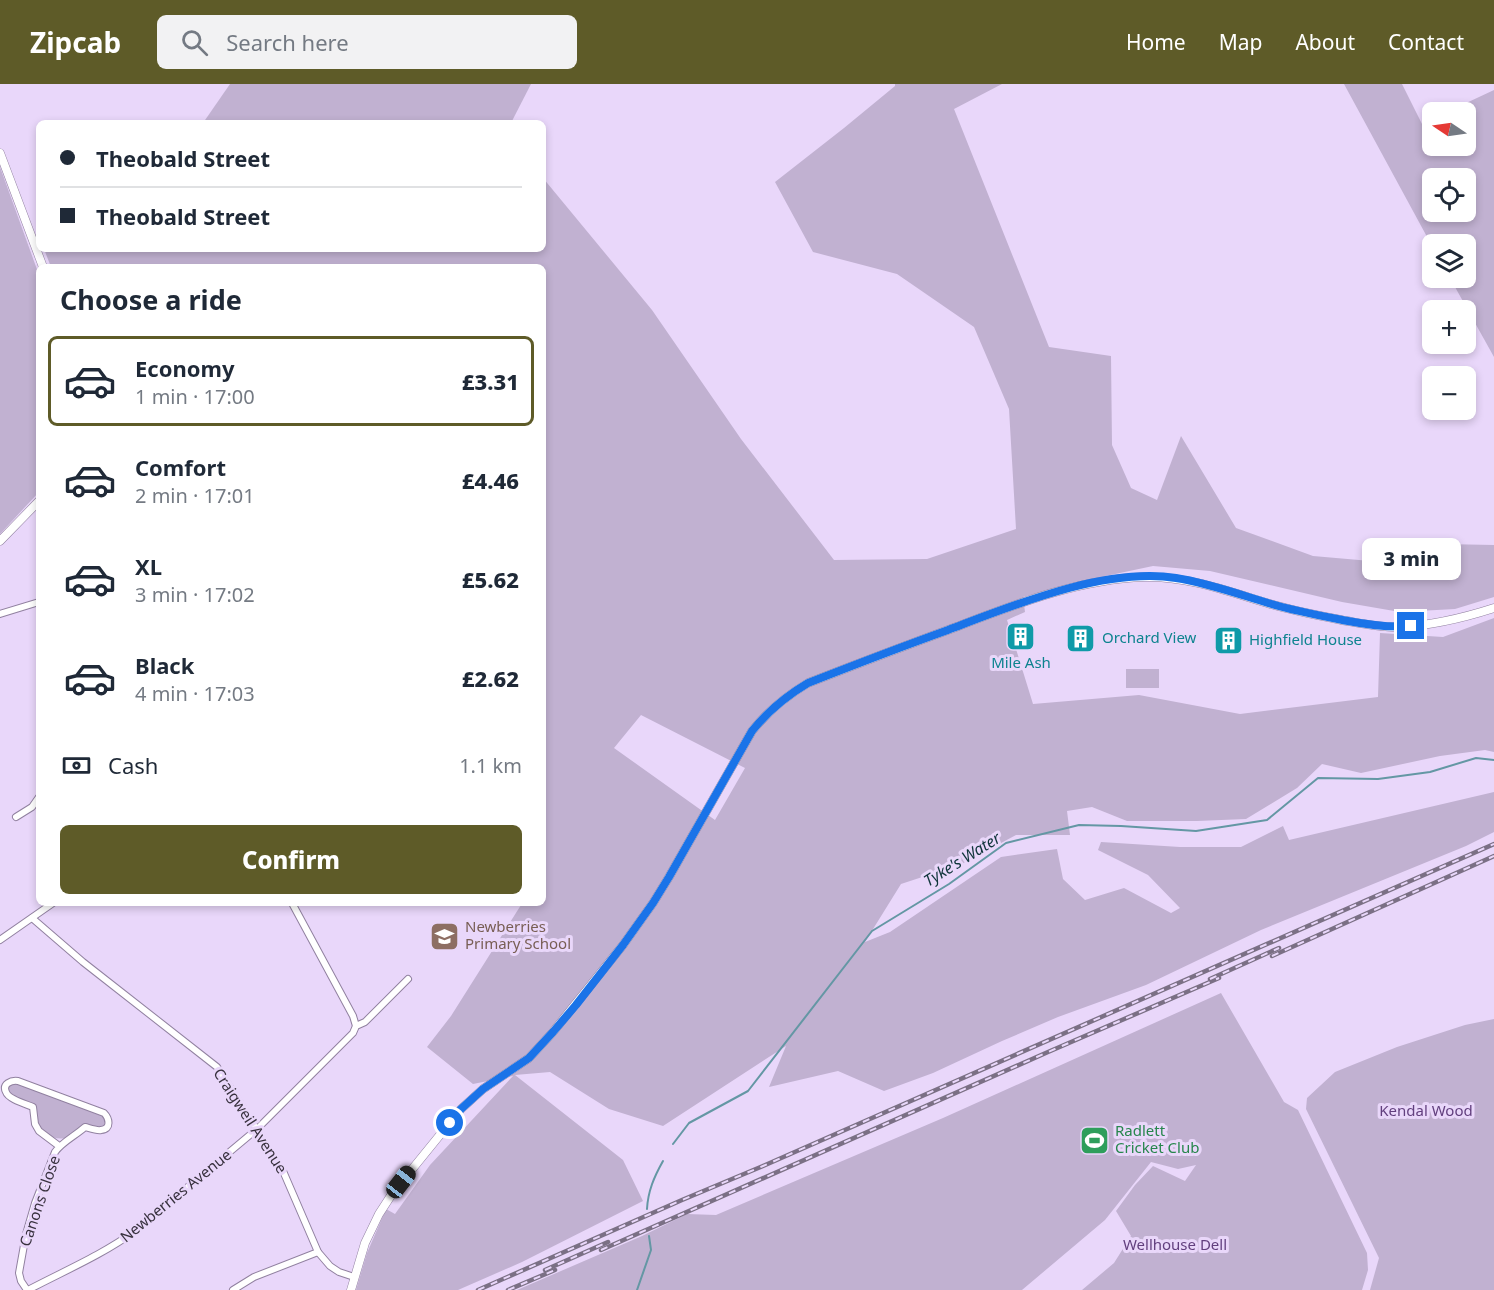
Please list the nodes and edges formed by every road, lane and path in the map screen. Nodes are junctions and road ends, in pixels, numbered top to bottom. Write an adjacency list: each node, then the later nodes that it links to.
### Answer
1 (0, 153): 2 (street)
2 (36, 248)
3 (36, 504): 4 (street)
4 (0, 541)
5 (36, 603): 7 (street)
6 (1494, 608): 19 (street)
7 (0, 614)
8 (36, 801): 9 (street)
9 (16, 817)
10 (49, 906): 12 (street)
11 (294, 906): 15 (street)
12 (32, 918): 13 (street); 16 (street, Craigweil Avenue)
13 (0, 940)
14 (408, 979): 15 (street, Newberries Avenue)
15 (356, 1026): 16 (street, Newberries Avenue)
16 (257, 1129): 18 (street, Craigweil Avenue); 20 (street, Newberries Avenue)
17 (59, 1146): 17 (street, Canons Close); 20 (street, Canons Close)
18 (318, 1252): 19 (street, Craigweil Avenue); 21 (street)
19 (354, 1277): 22 (street)
20 (28, 1290)
21 (233, 1290)
22 (351, 1290)

